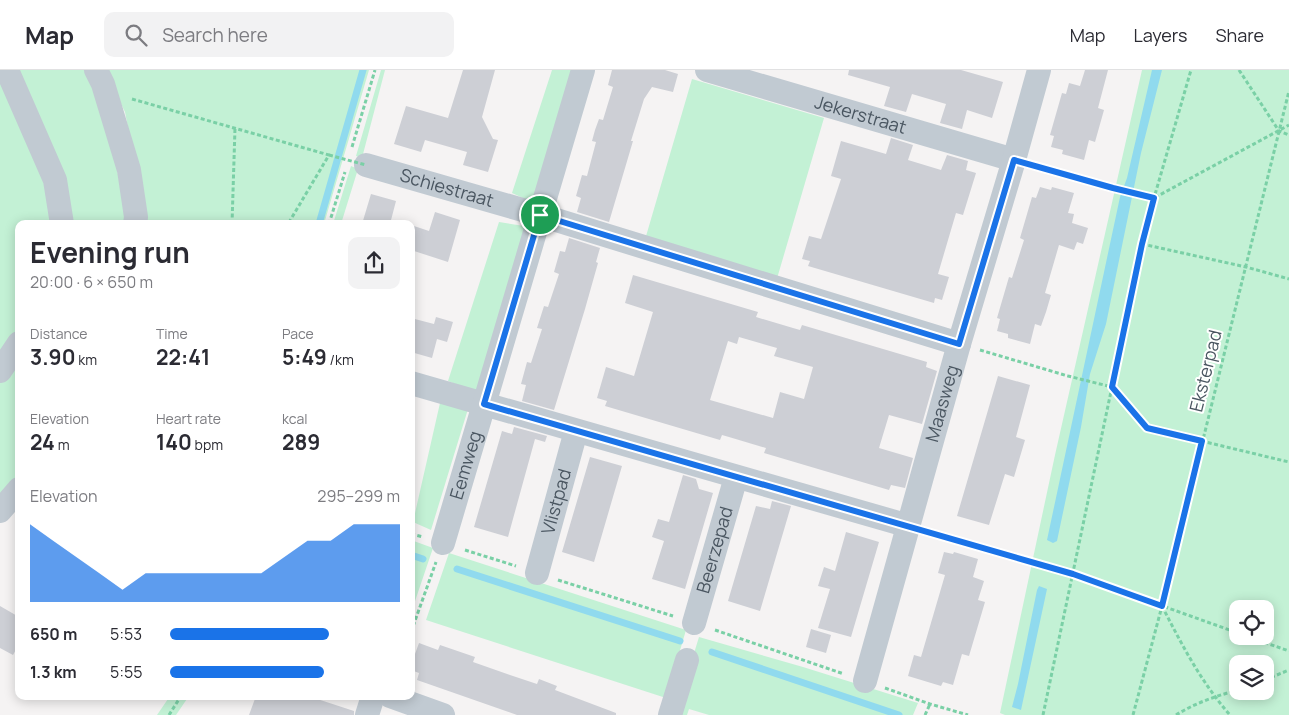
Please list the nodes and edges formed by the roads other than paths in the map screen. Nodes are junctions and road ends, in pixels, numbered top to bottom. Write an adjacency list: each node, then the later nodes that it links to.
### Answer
1 (7, 70): 9 (street)
2 (96, 70): 10 (street)
3 (583, 70): 8 (street, Eemweg)
4 (707, 70): 6 (street, Jekerstraat)
5 (1039, 70): 6 (street, Maasweg)
6 (1014, 160): 11 (street, Maasweg)
7 (366, 165): 8 (street, Schiestraat)
8 (540, 215): 11 (street, Schiestraat); 15 (street, Eemweg)
9 (61, 220)
10 (136, 220)
11 (959, 344): 20 (street, Maasweg)
12 (15, 349): 13 (street)
13 (0, 370)
14 (415, 384): 15 (street)
15 (484, 404): 16 (street); 21 (street, Eemweg)
16 (576, 431): 17 (street); 22 (street, Vlistpad)
17 (736, 477): 20 (street); 23 (street, Beerzepad)
18 (15, 493): 19 (street)
19 (0, 511)
20 (909, 526): 25 (street, Maasweg)
21 (443, 544)
22 (536, 573)
23 (694, 622)
24 (687, 660): 30 (street)
25 (865, 681)
26 (372, 700): 28 (street)
27 (401, 700): 29 (street)
28 (367, 715)
29 (443, 715)
30 (670, 715)

